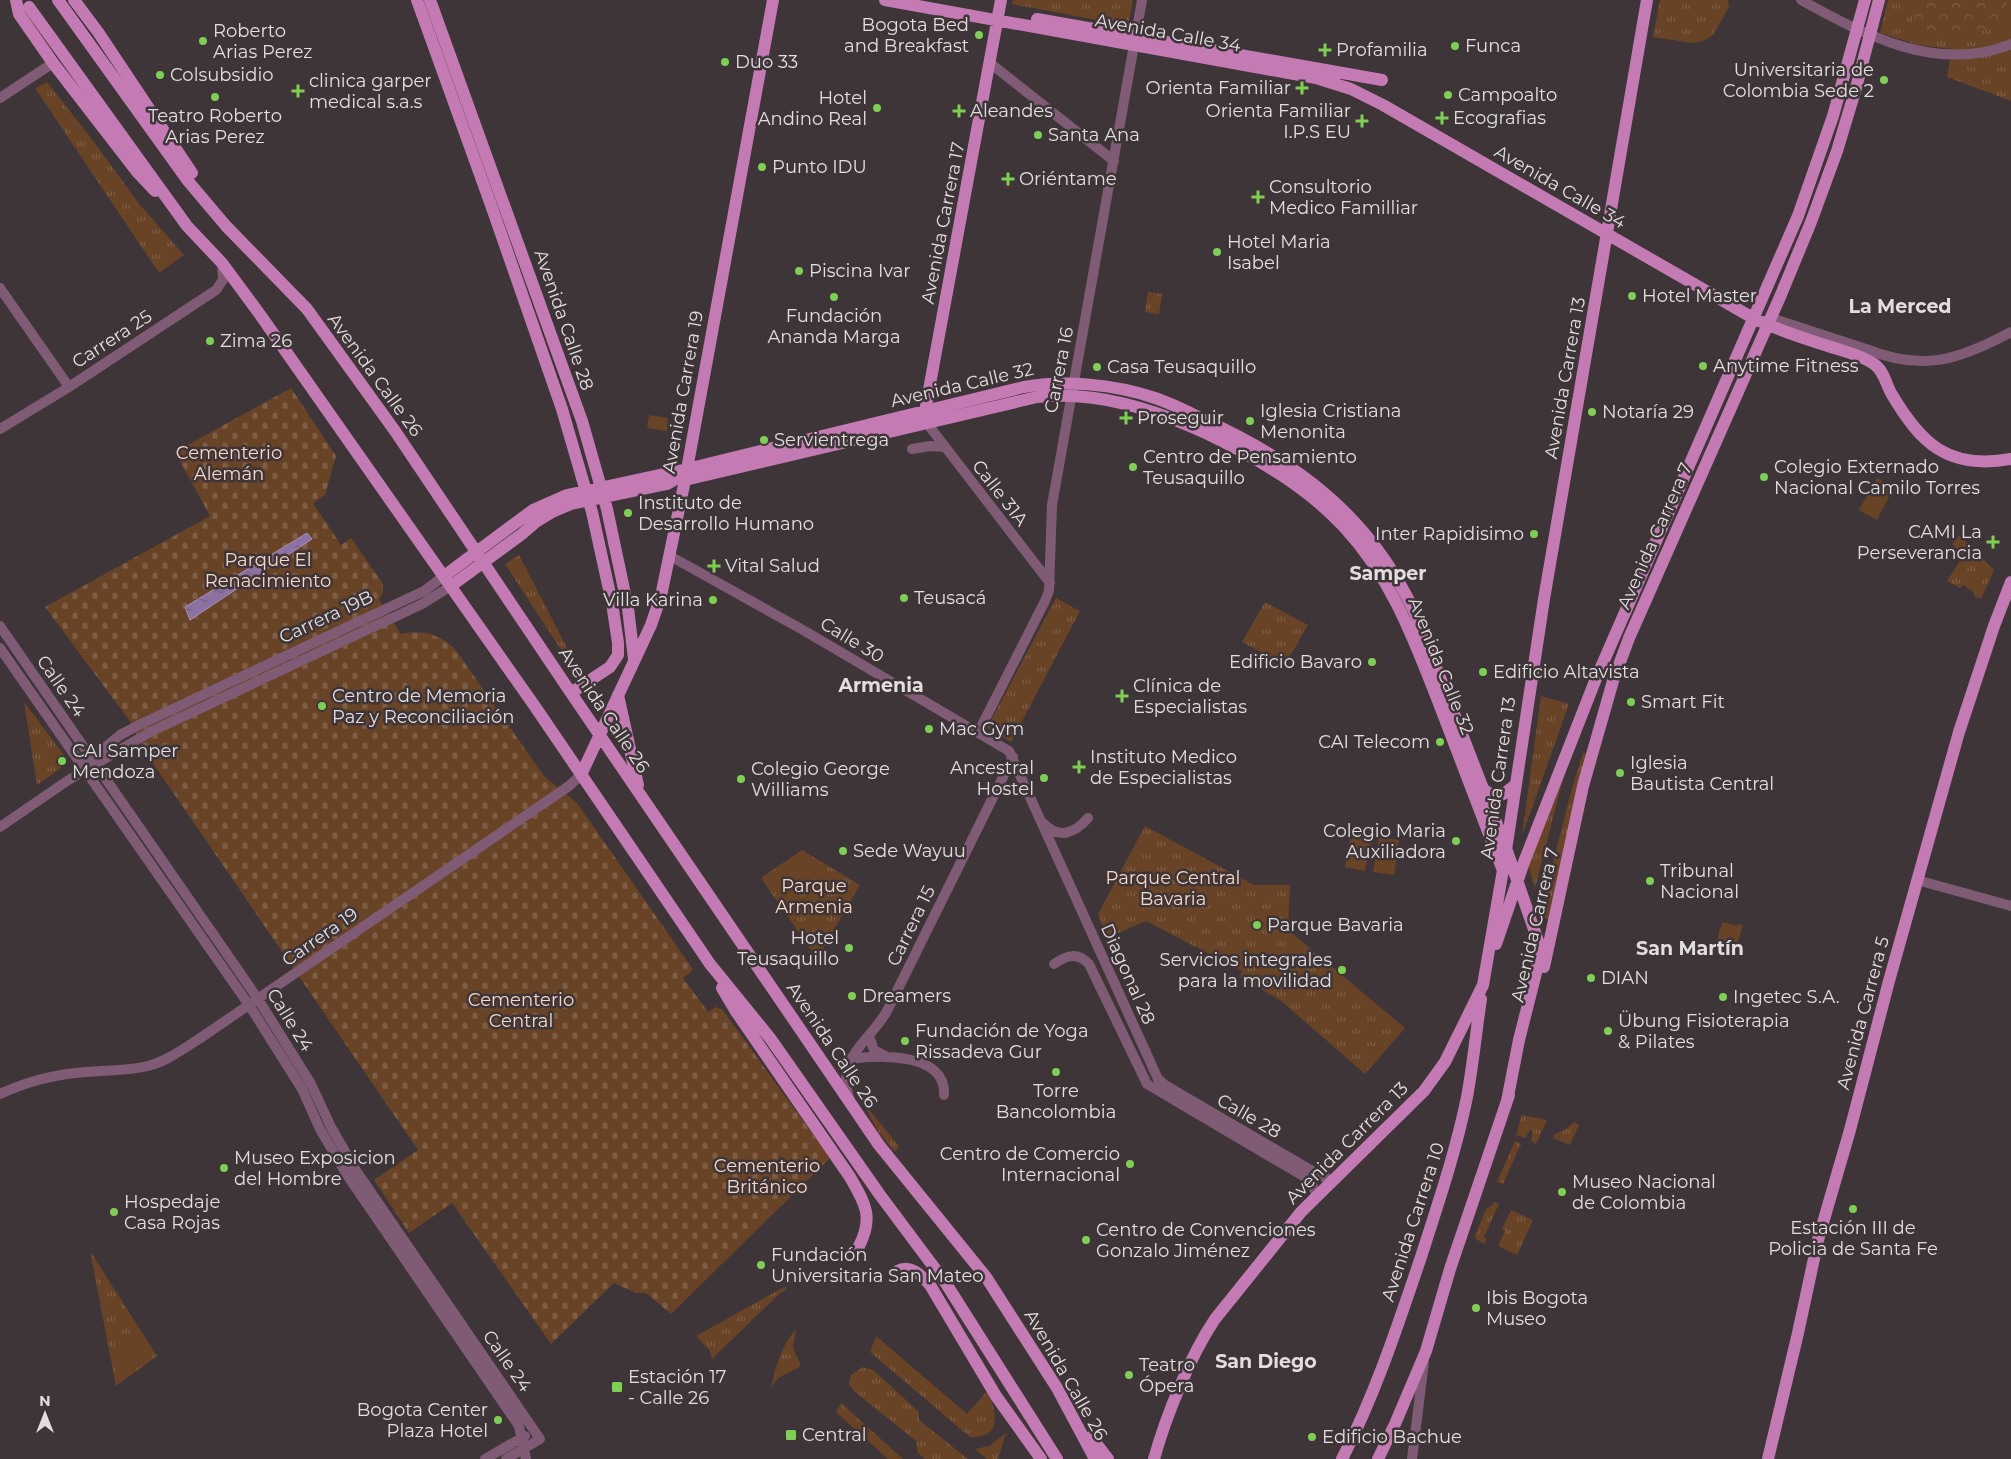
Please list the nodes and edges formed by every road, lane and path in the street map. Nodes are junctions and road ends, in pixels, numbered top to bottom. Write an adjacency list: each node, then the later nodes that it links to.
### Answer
1 (16, 0): 20 (main road)
2 (58, 0): 26 (main road, Avenida Calle 26)
3 (74, 0): 26 (main road)
4 (417, 0): 43 (main road, Avenida Calle 28)
5 (430, 0): 42 (main road, Avenida Calle 28)
6 (773, 0): 41 (main road, Avenida Carrera 19)
7 (885, 0): 15 (main road, Avenida Calle 34)
8 (934, 0): 15 (main road, Avenida Calle 34)
9 (1142, 0): 18 (street, Carrera 16)
10 (1647, 0): 27 (main road, Avenida Carrera 13)
11 (1801, 0): 16 (street)
12 (1864, 0): 16 (main road, Avenida Carrera 7)
13 (1879, 0): 17 (main road, Avenida Carrera 7)
14 (28, 7): 25 (main road)
15 (999, 11): 18 (main road, Avenida Calle 34); 21 (main road, Avenida Carrera 17)
16 (1857, 30): 17 (street); 30 (main road, Avenida Carrera 7)
17 (1870, 35): 19 (street); 31 (main road, Avenida Carrera 7)
18 (1136, 41): 22 (main road, Avenida Calle 34); 24 (street, Carrera 16); 27 (main road, Avenida Calle 34)
19 (2011, 44)
20 (53, 63): 23 (street); 25 (main road)
21 (990, 63): 24 (street); 36 (main road, Avenida Carrera 17)
22 (1382, 80)
23 (0, 98)
24 (1114, 161): 35 (street, Carrera 16)
25 (187, 226): 28 (main road)
26 (226, 226): 45 (main road, Avenida Calle 26)
27 (1608, 235): 30 (main road, Avenida Calle 34); 60 (main road, Avenida Carrera 13)
28 (222, 263): 34 (street, Carrera 25); 46 (main road)
29 (0, 288): 34 (street)
30 (1754, 318): 31 (main road, Avenida Calle 34); 69 (main road, Avenida Carrera 7)
31 (1769, 321): 33 (main road, Avenida Calle 34); 82 (main road, Avenida Carrera 7)
32 (2011, 332): 33 (street, Avenida Calle 34)
33 (1816, 338): 40 (main road, Avenida Calle 34)
34 (69, 387): 37 (street, Carrera 25)
35 (1072, 390): 36 (main road, Avenida Calle 32); 48 (street, Carrera 16); 61 (main road, Avenida Calle 32); 67 (main road, Avenida Calle 32)
36 (925, 416): 38 (street, Calle 31A); 41 (main road, Avenida Calle 32)
37 (0, 429)
38 (944, 447): 39 (street); 48 (street, Calle 31A)
39 (912, 449)
40 (2011, 459)
41 (686, 474): 42 (main road, Avenida Calle 32); 44 (main road, Avenida Carrera 19)
42 (602, 492): 43 (main road, Carrera 19B); 51 (main road, Avenida Calle 28)
43 (588, 495): 45 (main road, Carrera 19B); 52 (main road, Avenida Calle 28)
44 (670, 556): 51 (main road, Avenida Carrera 19); 54 (street, Calle 30)
45 (480, 558): 46 (main road, Carrera 19B); 52 (main road, Avenida Calle 26)
46 (448, 581): 57 (street, Carrera 19B); 59 (main road)
47 (2011, 582): 68 (main road, Avenida Carrera 5)
48 (1050, 584): 54 (street, Carrera 16)
49 (0, 626): 57 (street, Calle 24)
50 (0, 648): 58 (street, Calle 24)
51 (634, 659): 53 (main road, Avenida Carrera 19)
52 (570, 693): 55 (main road, Avenida Calle 26)
53 (618, 695): 55 (main road, Avenida Carrera 19); 62 (main road)
54 (978, 733): 56 (street, Calle 30)
55 (600, 735): 59 (main road, Avenida Carrera 19); 62 (main road, Avenida Calle 26)
56 (1013, 757): 64 (street, Diagonal 28); 75 (street, Carrera 15)
57 (94, 761): 58 (street, Carrera 19B); 74 (street, Calle 24)
58 (85, 768): 65 (street, Carrera 19B); 74 (street, Calle 24)
59 (581, 775): 71 (main road); 74 (street, Carrera 19)
60 (1514, 785): 61 (main road); 66 (main road, Avenida Carrera 13)
61 (1483, 789): 66 (main road, Avenida Calle 32)
62 (639, 792): 83 (main road, Avenida Calle 26)
63 (1088, 818): 64 (street)
64 (1041, 821): 78 (street, Diagonal 28)
65 (0, 827)
66 (1506, 848): 67 (main road, Avenida Carrera 13); 69 (main road, Avenida Calle 32)
67 (1502, 870): 73 (main road, Avenida Carrera 13)
68 (1917, 880): 70 (street); 107 (main road, Avenida Carrera 5)
69 (1518, 881): 73 (main road, Avenida Carrera 7); 82 (main road, Avenida Carrera 7)
70 (2011, 906)
71 (710, 964): 86 (main road); 90 (main road)
72 (1054, 964): 79 (street, Diagonal 28)
73 (1483, 986): 84 (main road, Avenida Carrera 13); 104 (main road, Avenida Carrera 10)
74 (254, 1002): 80 (street, Carrera 19); 91 (street, Calle 24); 92 (street, Calle 24)
75 (869, 1036): 76 (street); 77 (street, Carrera 15)
76 (888, 1057): 77 (street); 81 (street)
77 (850, 1059): 83 (street)
78 (1154, 1072): 84 (street, Calle 28)
79 (1144, 1081): 85 (street, Calle 28)
80 (0, 1094)
81 (944, 1094)
82 (1507, 1101): 88 (main road, Avenida Carrera 7)
83 (852, 1106): 89 (main road, Avenida Calle 26)
84 (1333, 1180): 85 (main road, Avenida Carrera 13)
85 (1317, 1196): 94 (main road, Avenida Carrera 13)
86 (859, 1246)
87 (896, 1271): 90 (main road)
88 (1426, 1351): 105 (main road); 106 (street, Avenida Carrera 7)
89 (1057, 1388): 100 (main road, Avenida Calle 26); 101 (main road)
90 (1003, 1391): 93 (main road)
91 (534, 1430): 92 (street); 95 (street, Calle 24)
92 (522, 1437): 95 (street, Calle 24); 96 (street)
93 (1037, 1441): 98 (main road); 99 (main road)
94 (1158, 1442): 102 (main road); 103 (main road, Avenida Carrera 13)
95 (524, 1454): 97 (street)
96 (485, 1459)
97 (506, 1459)
98 (1041, 1459)
99 (1057, 1459)
100 (1095, 1459)
101 (1108, 1459)
102 (1144, 1459)
103 (1154, 1459)
104 (1342, 1459)
105 (1378, 1459)
106 (1412, 1459)
107 (1768, 1459)

